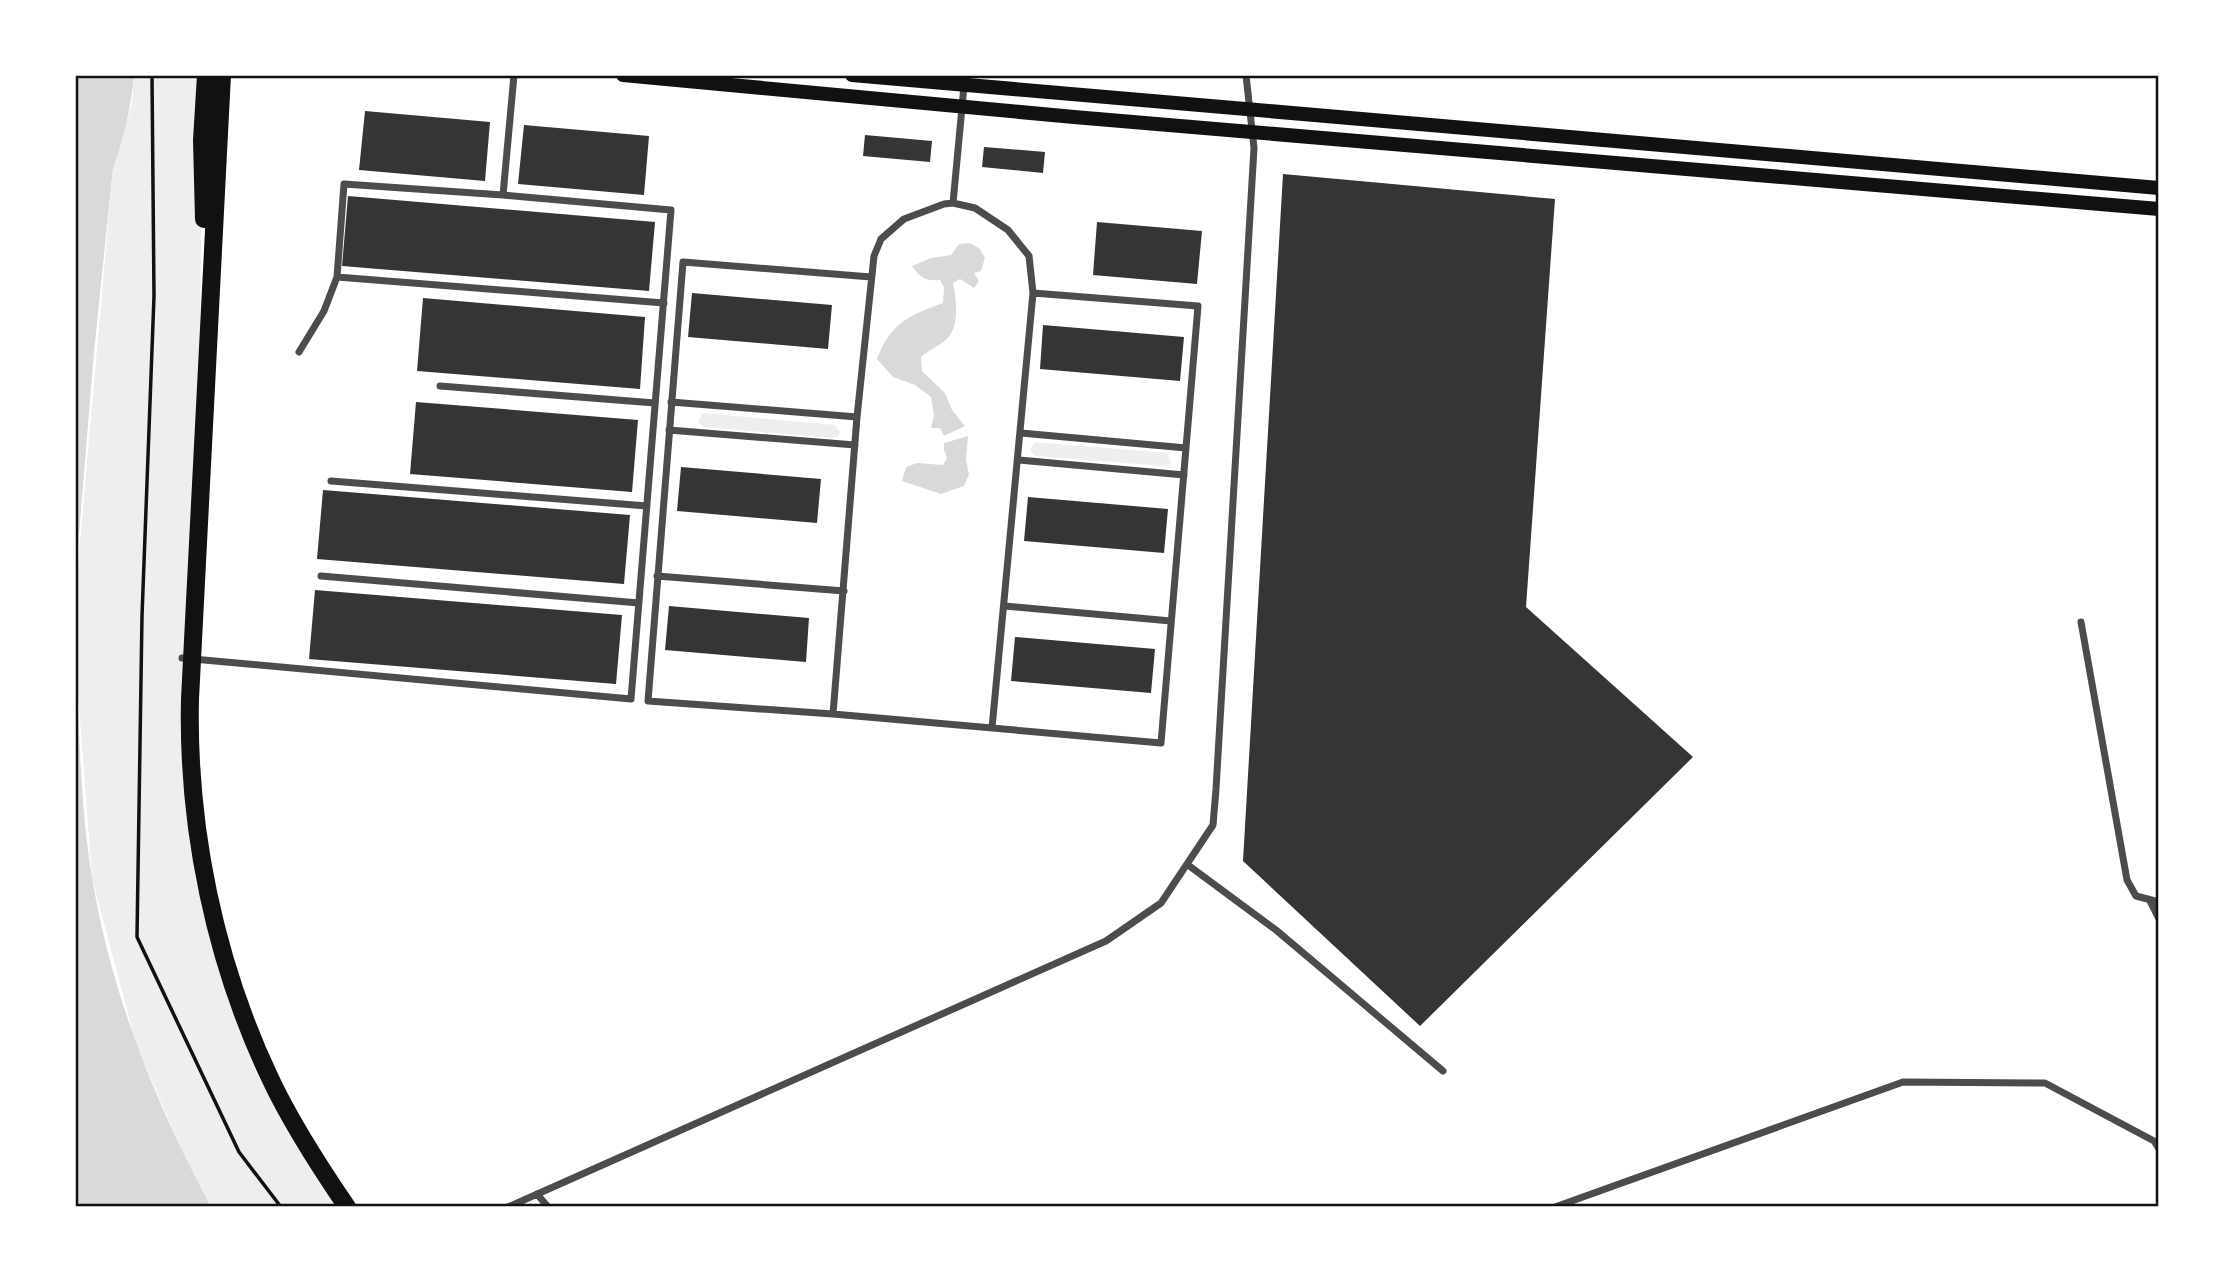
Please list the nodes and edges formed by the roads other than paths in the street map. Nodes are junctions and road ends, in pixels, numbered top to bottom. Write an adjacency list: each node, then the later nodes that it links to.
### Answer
1 (206, 75): 40 (main road)
2 (222, 75): 40 (main road)
3 (514, 75): 13 (street)
4 (623, 75): 7 (main road)
5 (852, 75): 8 (main road)
6 (1246, 75): 10 (street)
7 (754, 82): 9 (main road)
8 (964, 86): 9 (street); 10 (main road)
9 (962, 108): 11 (main road); 14 (street)
10 (1252, 110): 11 (street); 12 (main road)
11 (1253, 133): 15 (main road); 45 (street)
12 (2159, 188)
13 (503, 195): 16 (street); 19 (street)
14 (953, 203): 17 (street); 18 (street)
15 (2159, 209)
16 (337, 277): 19 (street); 20 (street)
17 (871, 277): 22 (street); 24 (street)
18 (1033, 293): 26 (street); 28 (street)
19 (664, 303): 23 (street)
20 (299, 352)
21 (440, 386): 23 (street)
22 (671, 402): 24 (street); 25 (street)
23 (655, 403): 32 (street)
24 (857, 417): 27 (street)
25 (669, 430): 27 (street); 34 (street)
26 (1021, 433): 28 (street); 29 (street)
27 (855, 445): 35 (street)
28 (1186, 447): 30 (street)
29 (1019, 460): 30 (street); 37 (street)
30 (1184, 475): 38 (street)
31 (331, 481): 32 (street)
32 (647, 506): 36 (street)
33 (321, 576): 36 (street)
34 (657, 576): 35 (street); 42 (street)
35 (844, 591): 43 (street)
36 (639, 603): 41 (street)
37 (1005, 606): 38 (street); 44 (street)
38 (1171, 621): 44 (street)
39 (2081, 622): 46 (street)
40 (187, 658): 41 (street); 53 (main road); 54 (main road)
41 (631, 699): 42 (street)
42 (648, 701): 43 (street)
43 (833, 714): 44 (street)
44 (992, 728)
45 (1188, 865): 48 (street); 52 (street)
46 (2155, 902): 47 (street)
47 (2159, 919)
48 (1443, 1071)
49 (2159, 1132): 50 (street)
50 (2154, 1141): 51 (street); 57 (street)
51 (2159, 1149)
52 (537, 1194): 55 (street); 56 (street)
53 (334, 1207)
54 (347, 1207)
55 (508, 1207)
56 (548, 1207)
57 (1555, 1207)

